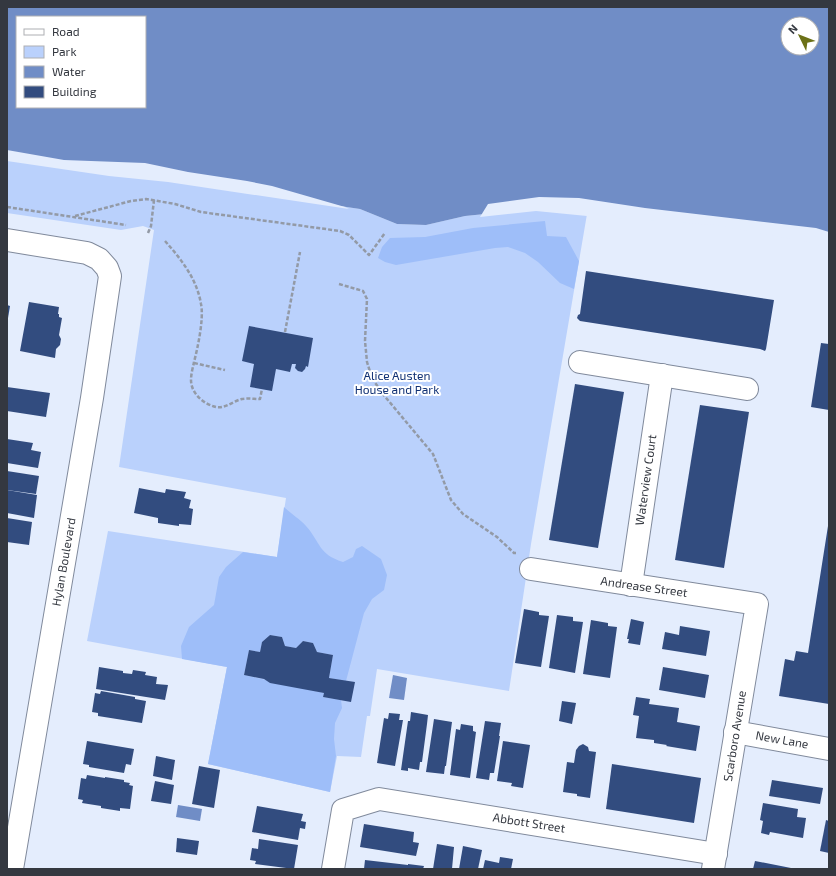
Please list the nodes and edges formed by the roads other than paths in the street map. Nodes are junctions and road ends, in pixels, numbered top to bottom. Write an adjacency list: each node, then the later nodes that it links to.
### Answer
1 (7, 240): 11 (street, Hylan Boulevard)
2 (580, 362): 3 (street)
3 (662, 375): 4 (street); 6 (street, Waterview Court)
4 (747, 389)
5 (526, 561): 6 (street, Andrease Street)
6 (631, 585): 7 (street, Andrease Street)
7 (757, 604): 8 (street, Scarboro Avenue)
8 (735, 732): 9 (street, New Lane); 10 (street, Scarboro Avenue)
9 (829, 749)
10 (714, 861): 12 (street, Abbott Street)
11 (12, 869)
12 (333, 869)

